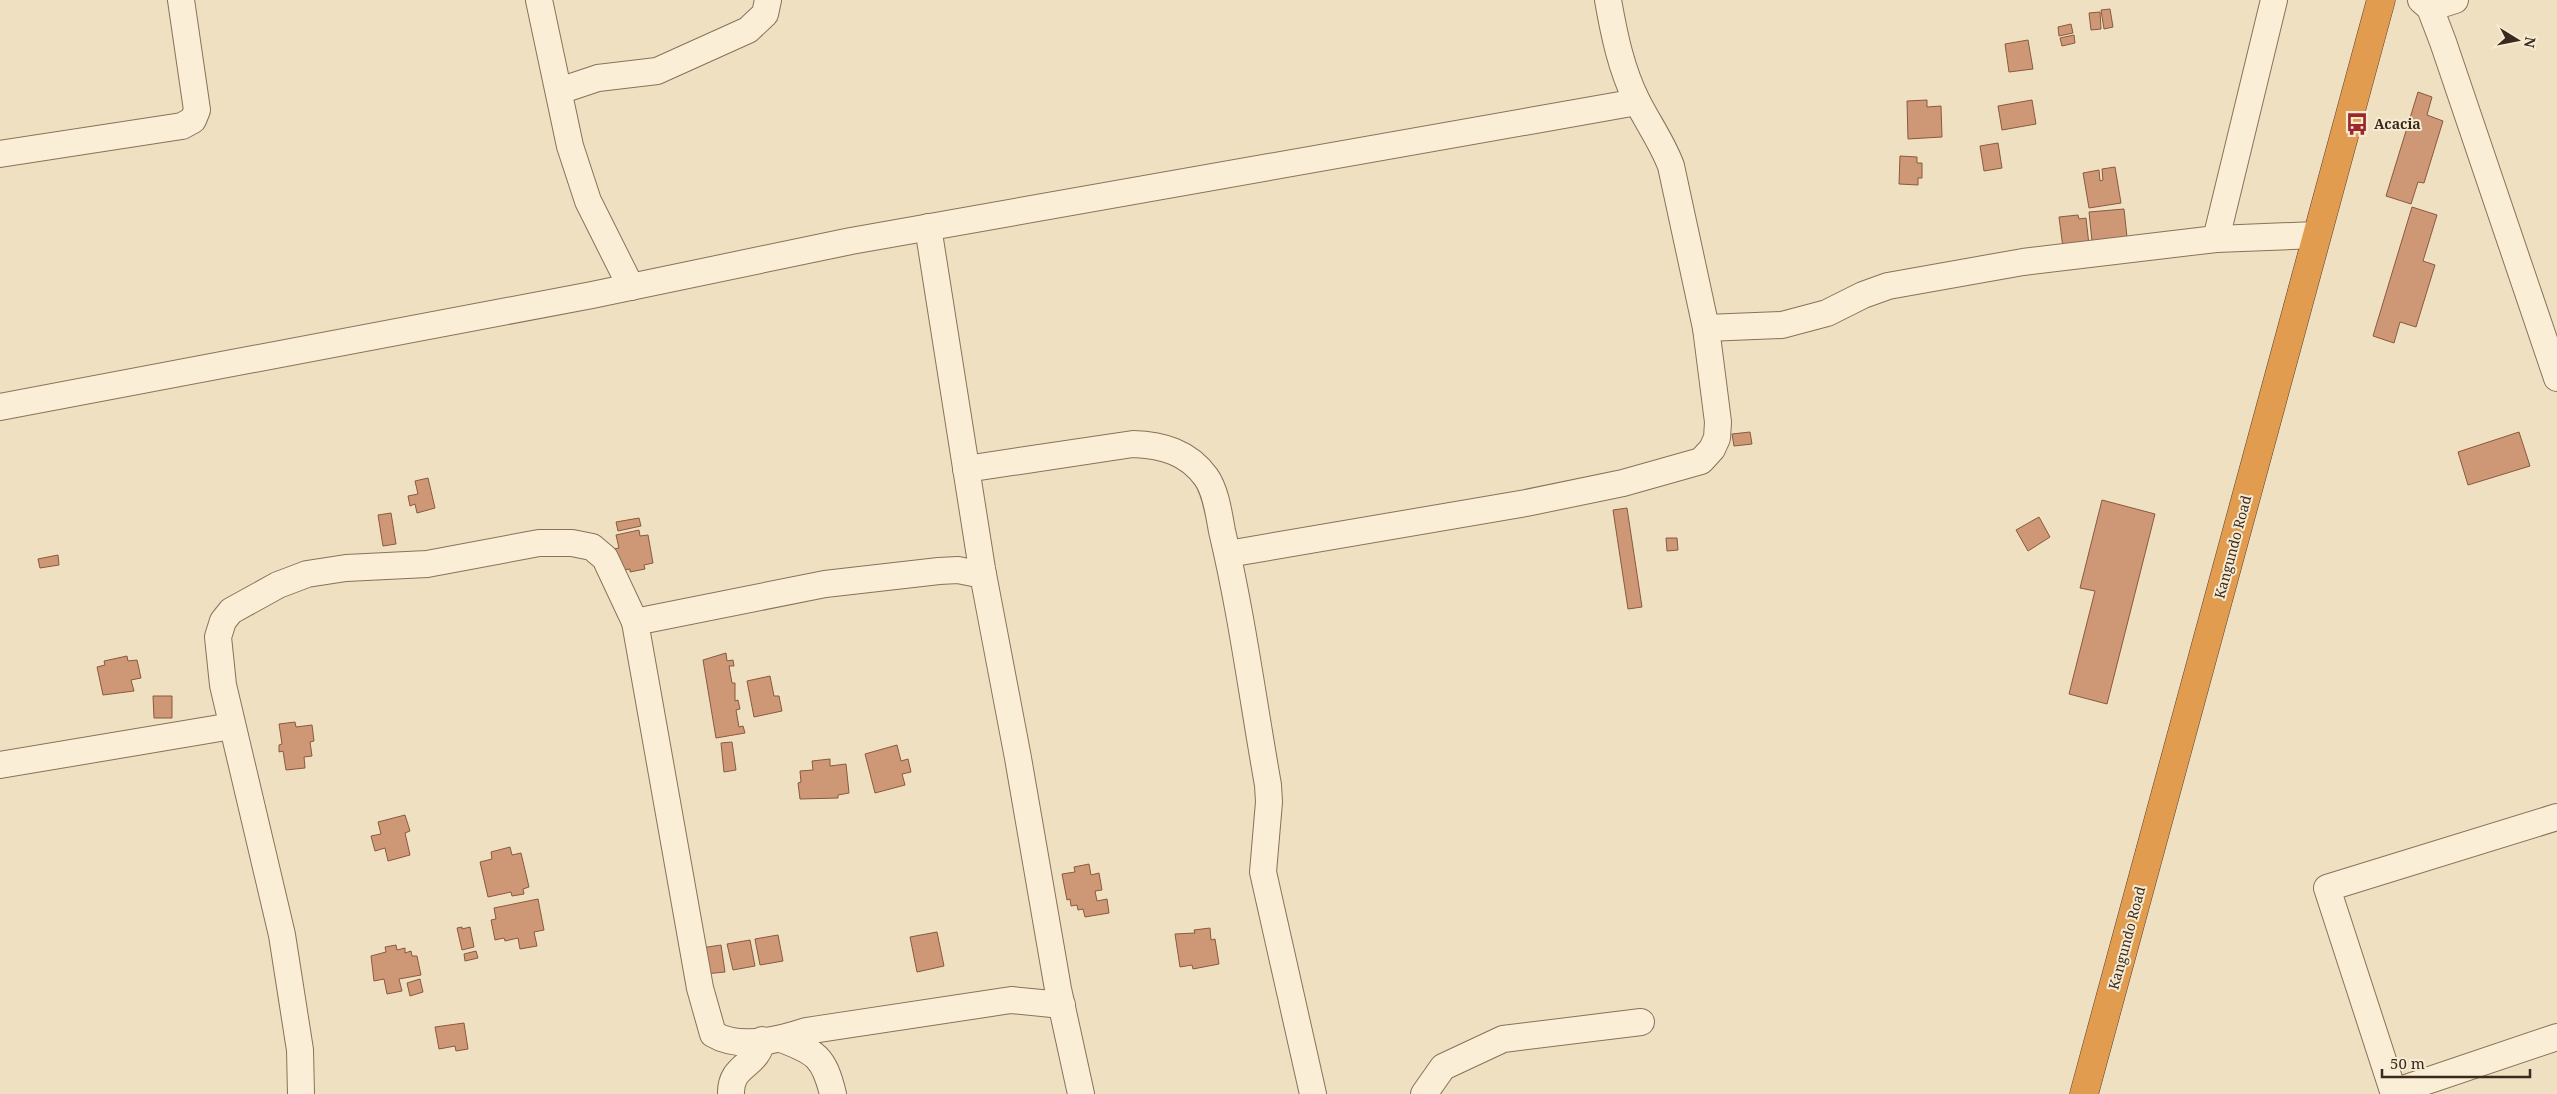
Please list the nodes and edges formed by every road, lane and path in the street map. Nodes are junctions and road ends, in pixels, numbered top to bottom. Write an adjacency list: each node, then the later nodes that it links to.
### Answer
1 (181, 0): 11 (street)
2 (539, 0): 9 (street)
3 (768, 0): 9 (street)
4 (1608, 0): 10 (street)
5 (2274, 0): 14 (street)
6 (2381, 0): 13 (highway, Kangundo Road)
7 (2455, 0): 8 (street)
8 (2425, 4): 17 (street)
9 (559, 91): 15 (street)
10 (1637, 102): 12 (street); 16 (street)
11 (0, 154)
12 (928, 227): 15 (street); 19 (street)
13 (2316, 235): 14 (street); 37 (highway, Kangundo Road)
14 (2216, 239): 16 (street)
15 (631, 287): 18 (street)
16 (1706, 328): 20 (street)
17 (2557, 378)
18 (0, 407)
19 (966, 469): 20 (street); 21 (street)
20 (1228, 554): 35 (street)
21 (983, 575): 22 (street); 26 (street)
22 (635, 622): 23 (street); 29 (street)
23 (232, 726): 24 (street); 31 (street)
24 (0, 765)
25 (2557, 817): 30 (street)
26 (1062, 1005): 29 (street); 34 (street)
27 (1641, 1022): 36 (street)
28 (2557, 1036): 30 (street)
29 (771, 1040): 32 (street); 33 (street)
30 (2394, 1093)
31 (301, 1094)
32 (732, 1094)
33 (833, 1094)
34 (1081, 1094)
35 (1313, 1094)
36 (1424, 1094)
37 (2084, 1094)

